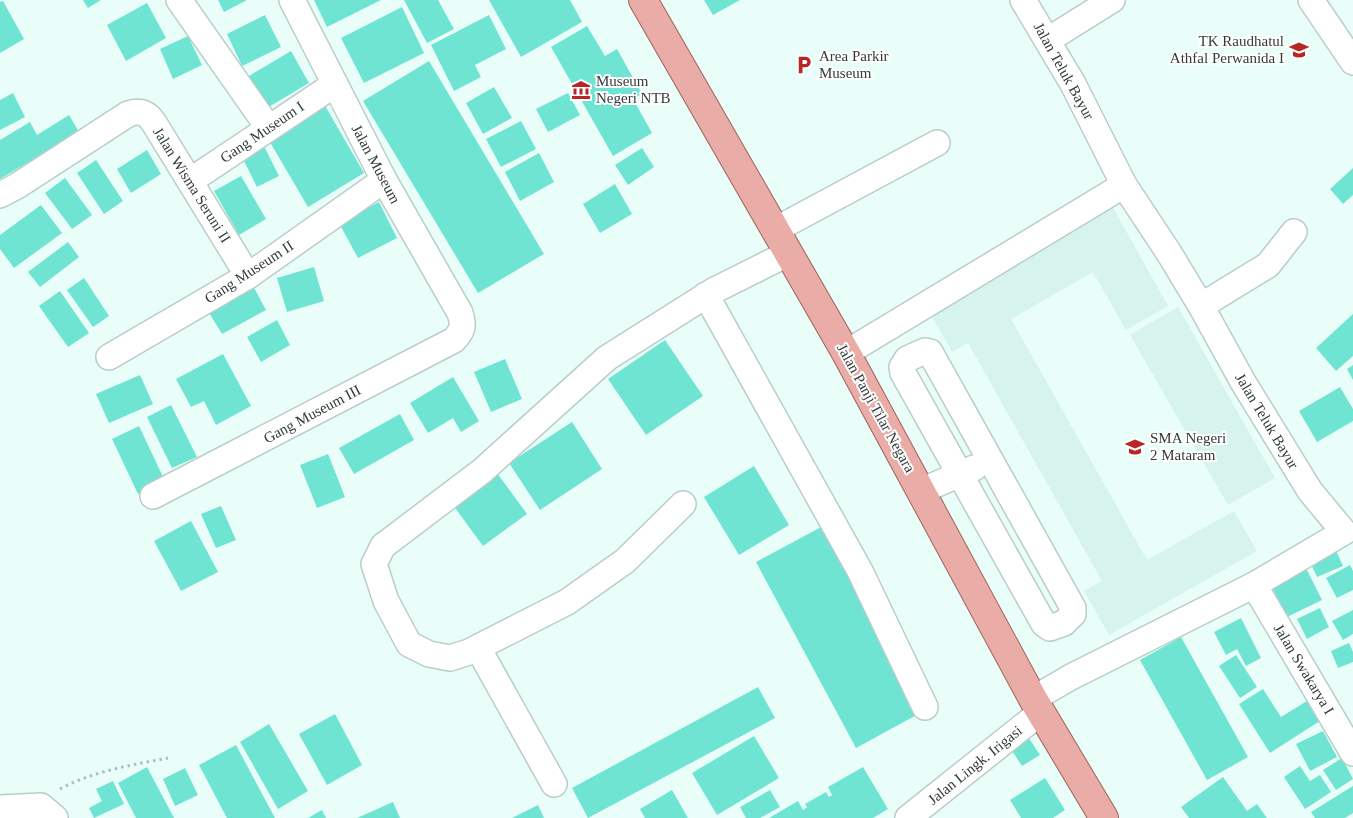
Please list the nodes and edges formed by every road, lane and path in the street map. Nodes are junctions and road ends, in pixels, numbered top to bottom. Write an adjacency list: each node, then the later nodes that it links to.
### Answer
1 (179, 0): 10 (street)
2 (292, 0): 9 (street, Jalan Museum)
3 (643, 0): 16 (main road, Jalan Panji Tilar Negara)
4 (1023, 0): 7 (street, Jalan Teluk Bayur)
5 (1112, 0): 7 (street)
6 (1311, 0): 8 (street)
7 (1048, 40): 14 (street, Jalan Teluk Bayur)
8 (1353, 62)
9 (335, 84): 10 (street, Gang Museum I); 12 (street, Jalan Museum)
10 (268, 127): 13 (street, Gang Museum I)
11 (937, 143): 16 (street)
12 (384, 180): 19 (street, Gang Museum II); 22 (street, Jalan Museum)
13 (190, 181): 15 (street, Jalan Wisma Seruni II); 19 (street, Jalan Wisma Seruni II)
14 (1124, 185): 21 (street, Jalan Teluk Bayur); 23 (street)
15 (0, 194)
16 (775, 230): 18 (main road, Jalan Panji Tilar Negara)
17 (1294, 232): 21 (street)
18 (789, 253): 20 (street); 23 (main road, Jalan Panji Tilar Negara)
19 (248, 276): 24 (street, Gang Museum II)
20 (706, 295): 32 (street); 34 (street)
21 (1201, 306): 30 (street, Jalan Teluk Bayur)
22 (463, 325): 28 (street, Gang Museum III)
23 (846, 353): 27 (main road, Jalan Panji Tilar Negara)
24 (109, 357)
25 (990, 461): 26 (street); 26 (street); 26 (street)
26 (959, 475): 27 (street)
27 (921, 491): 33 (main road, Jalan Panji Tilar Negara)
28 (153, 496)
29 (683, 504): 32 (street)
30 (1348, 539): 31 (street, Jalan Teluk Bayur)
31 (1254, 585): 33 (street, Jalan Teluk Bayur); 35 (street, Jalan Swakarya I)
32 (478, 648): 37 (street)
33 (1037, 705): 41 (street, Jalan Lingk. Irigasi); 42 (main road, Jalan Panji Tilar Negara)
34 (925, 707)
35 (1353, 753)
36 (168, 758): 38 (path)
37 (554, 784)
38 (31, 805): 39 (street); 40 (street)
39 (0, 808)
40 (55, 818)
41 (908, 818)
42 (1104, 818)

